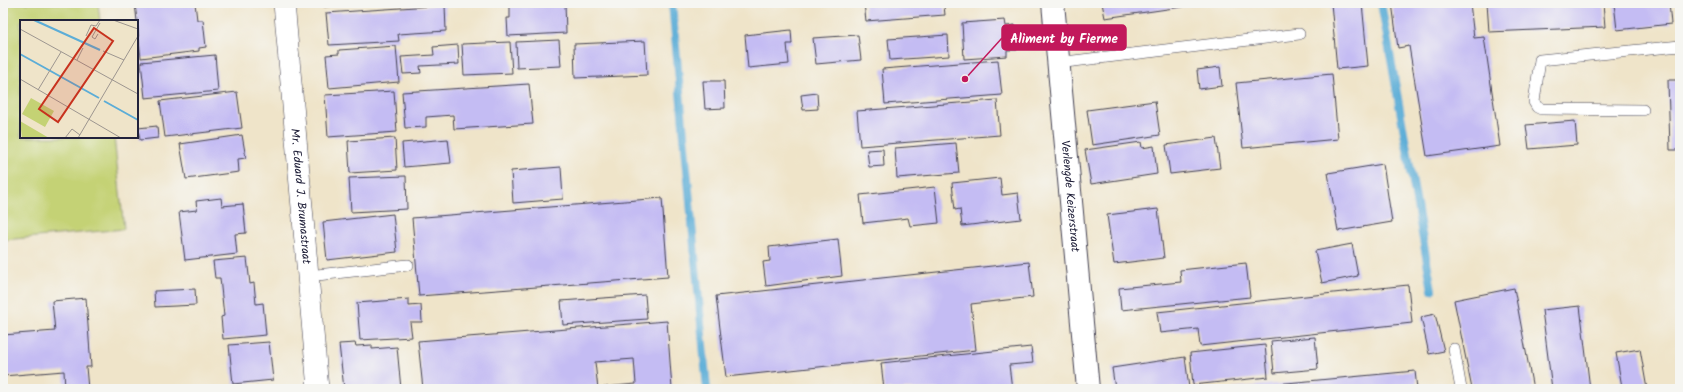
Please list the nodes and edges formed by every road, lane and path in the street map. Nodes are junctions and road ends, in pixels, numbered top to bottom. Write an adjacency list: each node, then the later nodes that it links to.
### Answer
1 (284, 3): 8 (street, Mr. Eduard J. Brumastraat)
2 (1053, 3): 5 (main road, Verlengde Keizerstraat)
3 (1299, 34): 5 (lane)
4 (1680, 46): 6 (lane)
5 (1057, 63): 11 (main road, Verlengde Keizerstraat)
6 (1643, 110)
7 (408, 265): 8 (lane)
8 (308, 276): 10 (street, Mr. Eduard J. Brumastraat)
9 (1454, 350): 12 (lane)
10 (318, 389)
11 (1088, 389)
12 (1461, 389)

